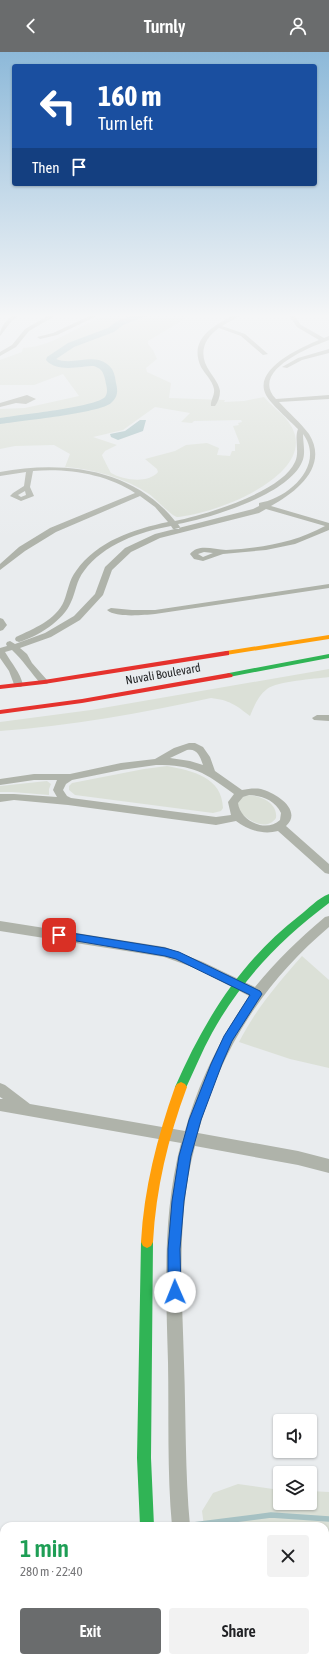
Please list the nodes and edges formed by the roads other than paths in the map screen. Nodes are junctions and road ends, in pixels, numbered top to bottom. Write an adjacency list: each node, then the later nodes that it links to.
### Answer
1 (217, 389): 8 (street)
2 (267, 389): 5 (street)
3 (329, 397): 5 (street)
4 (16, 401): 7 (street)
5 (274, 401): 9 (street)
6 (329, 404): 9 (street)
7 (0, 405)
8 (213, 405)
9 (282, 408): 10 (street)
10 (300, 430): 15 (street); 16 (street)
11 (30, 469): 12 (street); 13 (street); 14 (street)
12 (0, 474)
13 (27, 487)
14 (141, 493): 17 (street); 21 (street)
15 (249, 499): 16 (street); 17 (street)
16 (266, 506): 18 (street); 19 (street)
17 (172, 522): 19 (street); 27 (street)
18 (329, 526): 20 (street)
19 (179, 530): 27 (street)
20 (222, 552)
21 (0, 568)
22 (329, 586): 23 (street)
23 (110, 610)
24 (0, 621): 25 (street)
25 (0, 628)
26 (329, 637): 30 (main road, Nuvali Boulevard)
27 (13, 646): 30 (street)
28 (0, 651): 31 (street)
29 (329, 656): 33 (main road, Nuvali Boulevard)
30 (44, 682): 31 (main road, Nuvali Boulevard)
31 (18, 685): 32 (main road, Nuvali Boulevard)
32 (0, 687)
33 (0, 712)
34 (317, 718): 35 (street)
35 (329, 718)
36 (153, 761): 37 (street); 37 (street); 38 (street)
37 (211, 772): 40 (street)
38 (71, 776): 39 (street); 42 (street)
39 (0, 782)
40 (240, 794): 43 (street); 44 (street)
41 (0, 798): 42 (street)
42 (68, 801): 43 (street)
43 (238, 817): 44 (street)
44 (280, 827): 45 (street)
45 (329, 870)
46 (329, 898): 49 (main road)
47 (329, 920): 50 (street)
48 (0, 926): 49 (street)
49 (237, 983): 50 (street); 54 (main road)
50 (257, 994): 55 (street)
51 (0, 1089): 53 (street)
52 (0, 1105): 53 (street)
53 (26, 1110): 54 (street)
54 (166, 1134): 55 (street); 57 (main road)
55 (190, 1138): 56 (street); 58 (street)
56 (329, 1166)
57 (147, 1522)
58 (180, 1522)

